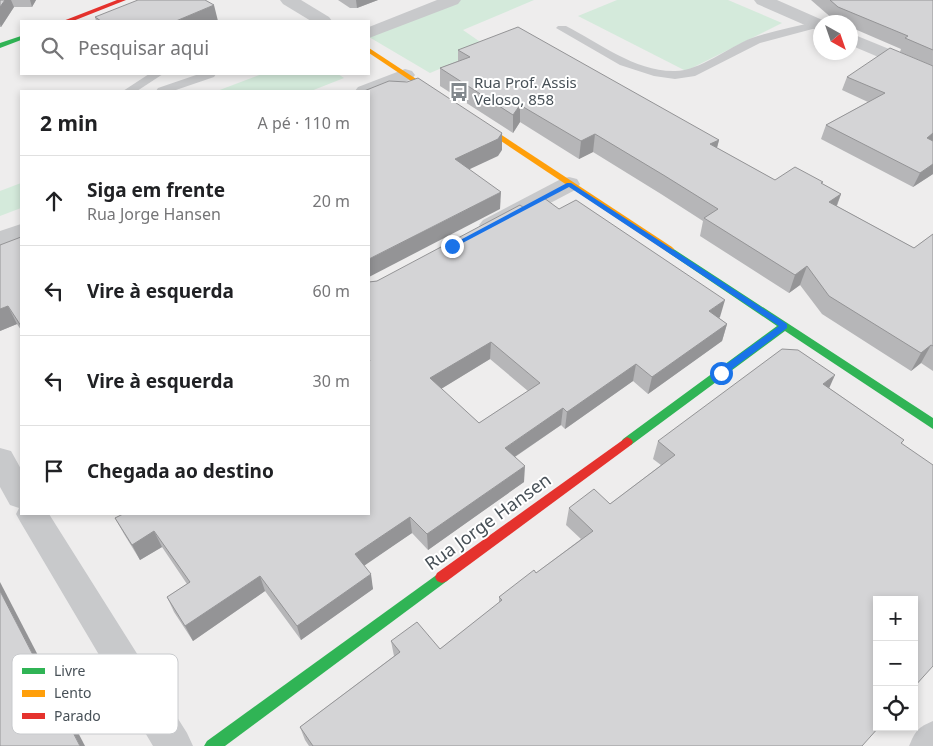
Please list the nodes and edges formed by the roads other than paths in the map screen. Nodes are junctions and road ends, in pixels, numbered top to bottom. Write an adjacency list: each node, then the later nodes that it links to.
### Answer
1 (124, 0): 7 (street)
2 (290, 0): 8 (street)
3 (452, 0): 10 (street)
4 (763, 0): 5 (street)
5 (813, 18)
6 (813, 18): 9 (lane)
7 (70, 20)
8 (321, 20)
9 (562, 28)
10 (370, 33)
11 (20, 38): 13 (street)
12 (858, 41): 15 (street)
13 (0, 46)
14 (370, 51): 18 (street)
15 (933, 74)
16 (155, 75): 19 (lane)
17 (207, 75): 20 (lane)
18 (405, 75): 21 (street); 22 (street)
19 (131, 90)
20 (165, 90)
21 (368, 90)
22 (569, 184): 24 (street); 26 (street)
23 (20, 232): 25 (street)
24 (473, 234)
25 (0, 240)
26 (785, 326): 27 (street); 33 (street, Rua Jorge Hansen)
27 (933, 424)
28 (33, 515): 29 (street)
29 (118, 654)
30 (167, 734): 32 (street)
31 (933, 740): 34 (street)
32 (174, 746)
33 (212, 746)
34 (928, 746)

